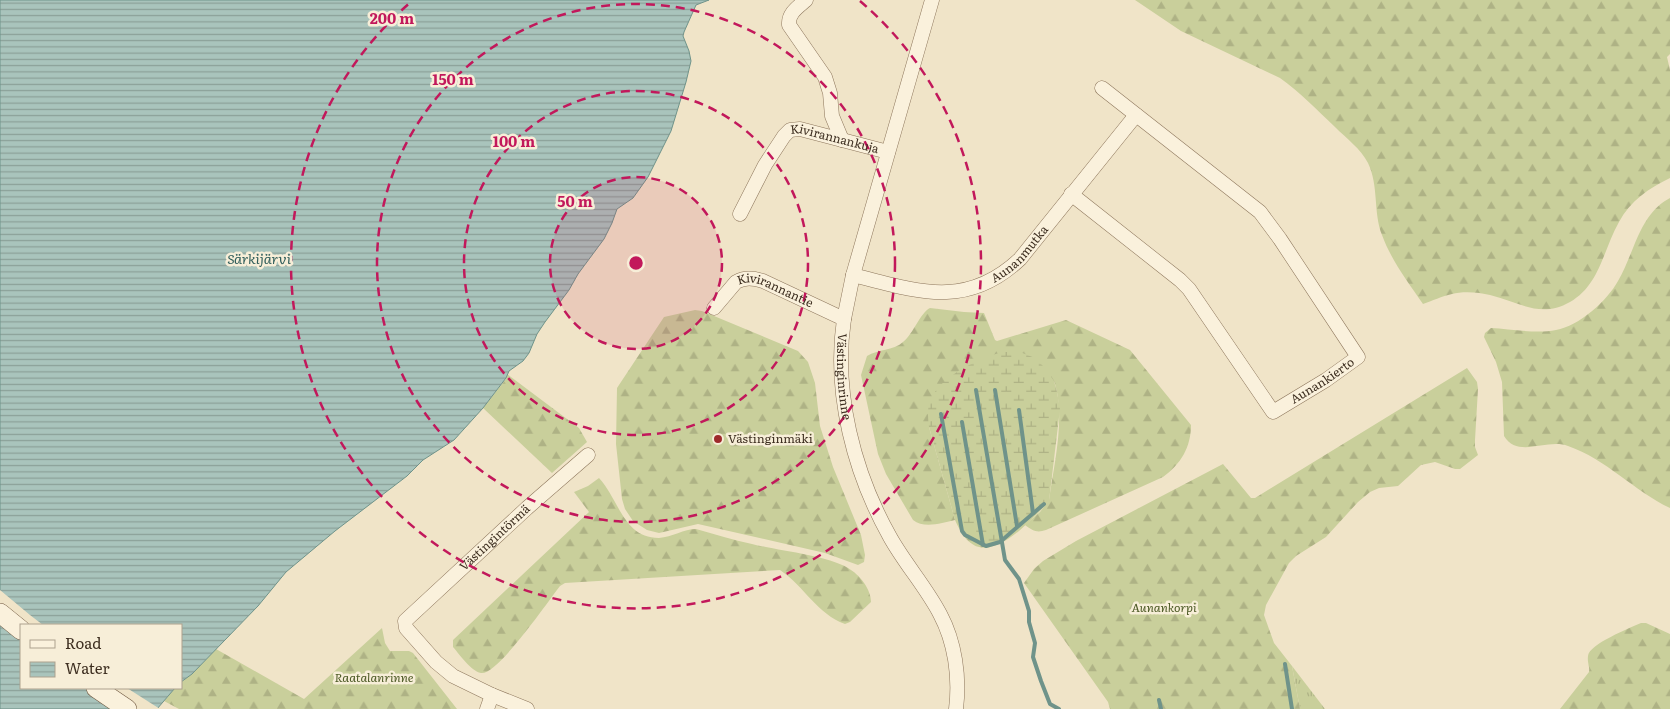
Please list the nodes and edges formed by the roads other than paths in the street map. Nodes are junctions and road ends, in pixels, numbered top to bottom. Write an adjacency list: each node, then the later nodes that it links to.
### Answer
1 (806, 0): 5 (street)
2 (932, 0): 6 (street, Västinginrinne)
3 (1102, 88): 4 (street, Aunankierto)
4 (1136, 114): 7 (street, Aunanmutka); 7 (street, Aunankierto)
5 (842, 140): 6 (street, Kivirannankuja); 8 (street, Kivirannankuja)
6 (888, 152): 9 (street, Västinginrinne)
7 (1071, 194): 9 (street, Aunanmutka)
8 (740, 214)
9 (853, 274): 11 (street, Västinginrinne)
10 (714, 308): 11 (street, Kivirannantie)
11 (844, 319): 20 (street, Västinginrinne)
12 (588, 455): 16 (street, Västingintörmä)
13 (0, 613): 14 (main road)
14 (20, 629)
15 (97, 689): 17 (main road)
16 (492, 695): 18 (street); 19 (street)
17 (127, 709)
18 (487, 709)
19 (527, 709)
20 (956, 709)

